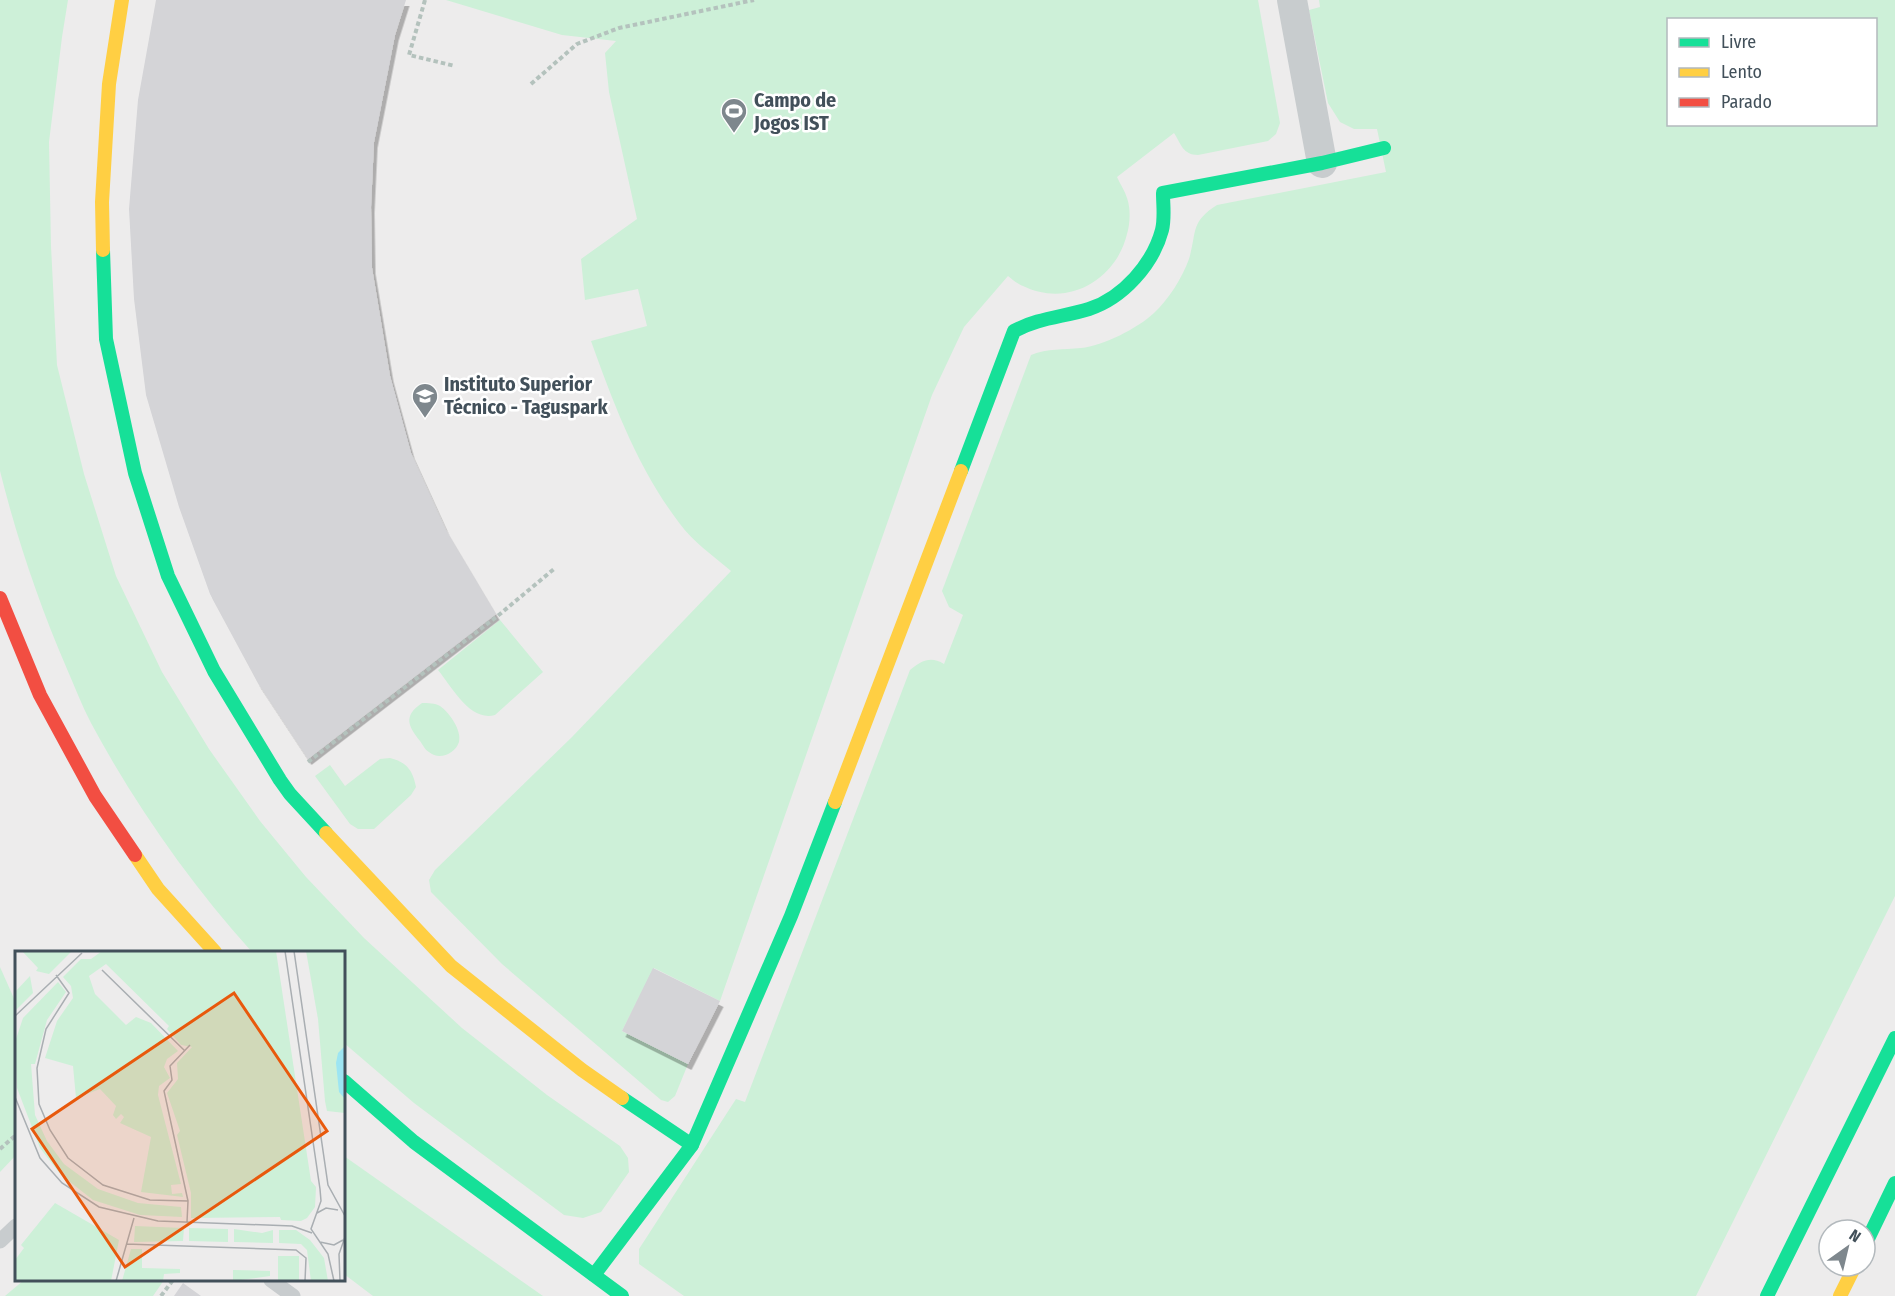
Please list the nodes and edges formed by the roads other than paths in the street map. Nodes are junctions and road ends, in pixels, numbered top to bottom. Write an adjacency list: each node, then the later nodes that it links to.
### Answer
1 (122, 0): 9 (street)
2 (1292, 0): 4 (street)
3 (1384, 148): 4 (street)
4 (1322, 163): 9 (street)
5 (0, 598): 6 (street)
6 (214, 951)
7 (1895, 1038): 19 (street)
8 (345, 1082): 14 (street)
9 (692, 1145): 14 (street)
10 (1895, 1183): 11 (street)
11 (1877, 1220)
12 (15, 1227): 13 (lane)
13 (0, 1241)
14 (594, 1275): 18 (street)
15 (1849, 1278): 20 (street)
16 (272, 1281): 17 (lane)
17 (293, 1296)
18 (622, 1296)
19 (1767, 1296)
20 (1840, 1296)

